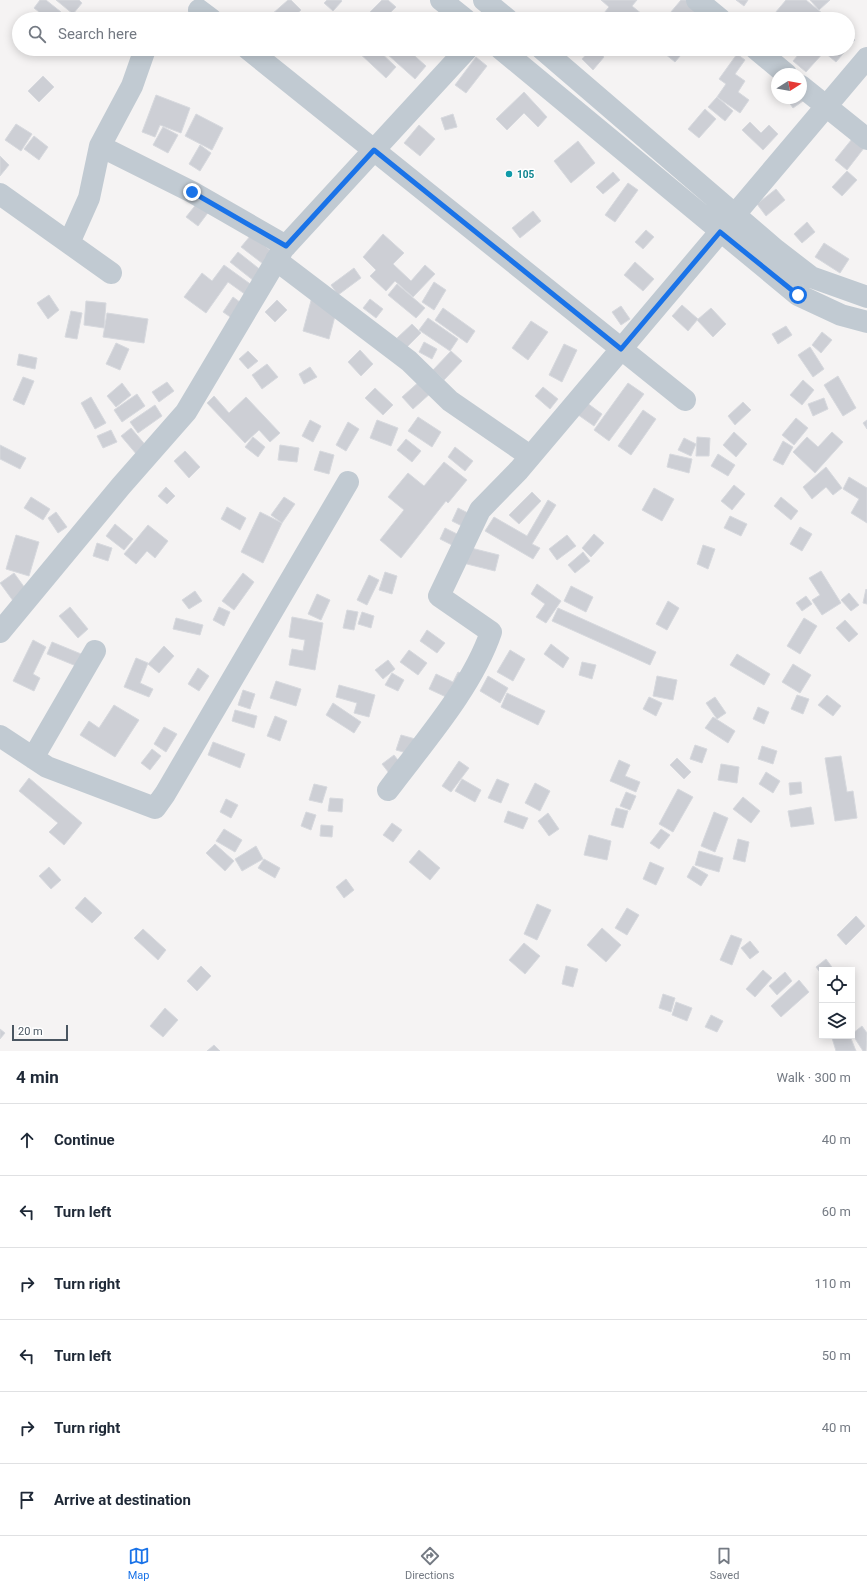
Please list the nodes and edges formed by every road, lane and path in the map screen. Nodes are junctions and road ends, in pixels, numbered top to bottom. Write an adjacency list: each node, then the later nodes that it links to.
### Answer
1 (441, 0): 3 (street)
2 (697, 0): 4 (street)
3 (456, 12)
4 (712, 12)
5 (143, 56): 16 (street)
6 (257, 56): 17 (street)
7 (461, 56): 17 (street)
8 (509, 56): 20 (street)
9 (550, 56): 19 (street)
10 (764, 56): 12 (street)
11 (867, 58): 14 (street)
12 (779, 68)
13 (807, 91): 14 (street)
14 (826, 107): 15 (street); 19 (street)
15 (867, 139)
16 (100, 146): 21 (street); 22 (street)
17 (374, 150): 22 (street); 26 (street)
18 (0, 194): 21 (street)
19 (735, 214): 20 (street); 24 (street)
20 (720, 232): 25 (street); 26 (street)
21 (69, 243): 23 (street)
22 (281, 253): 28 (street); 30 (street)
23 (111, 273)
24 (867, 297)
25 (867, 322)
26 (621, 349): 27 (street); 28 (street)
27 (685, 400)
28 (530, 456): 34 (street)
29 (348, 482): 33 (street)
30 (0, 632)
31 (95, 651): 33 (street)
32 (0, 736): 33 (street)
33 (33, 758)
34 (388, 790)

